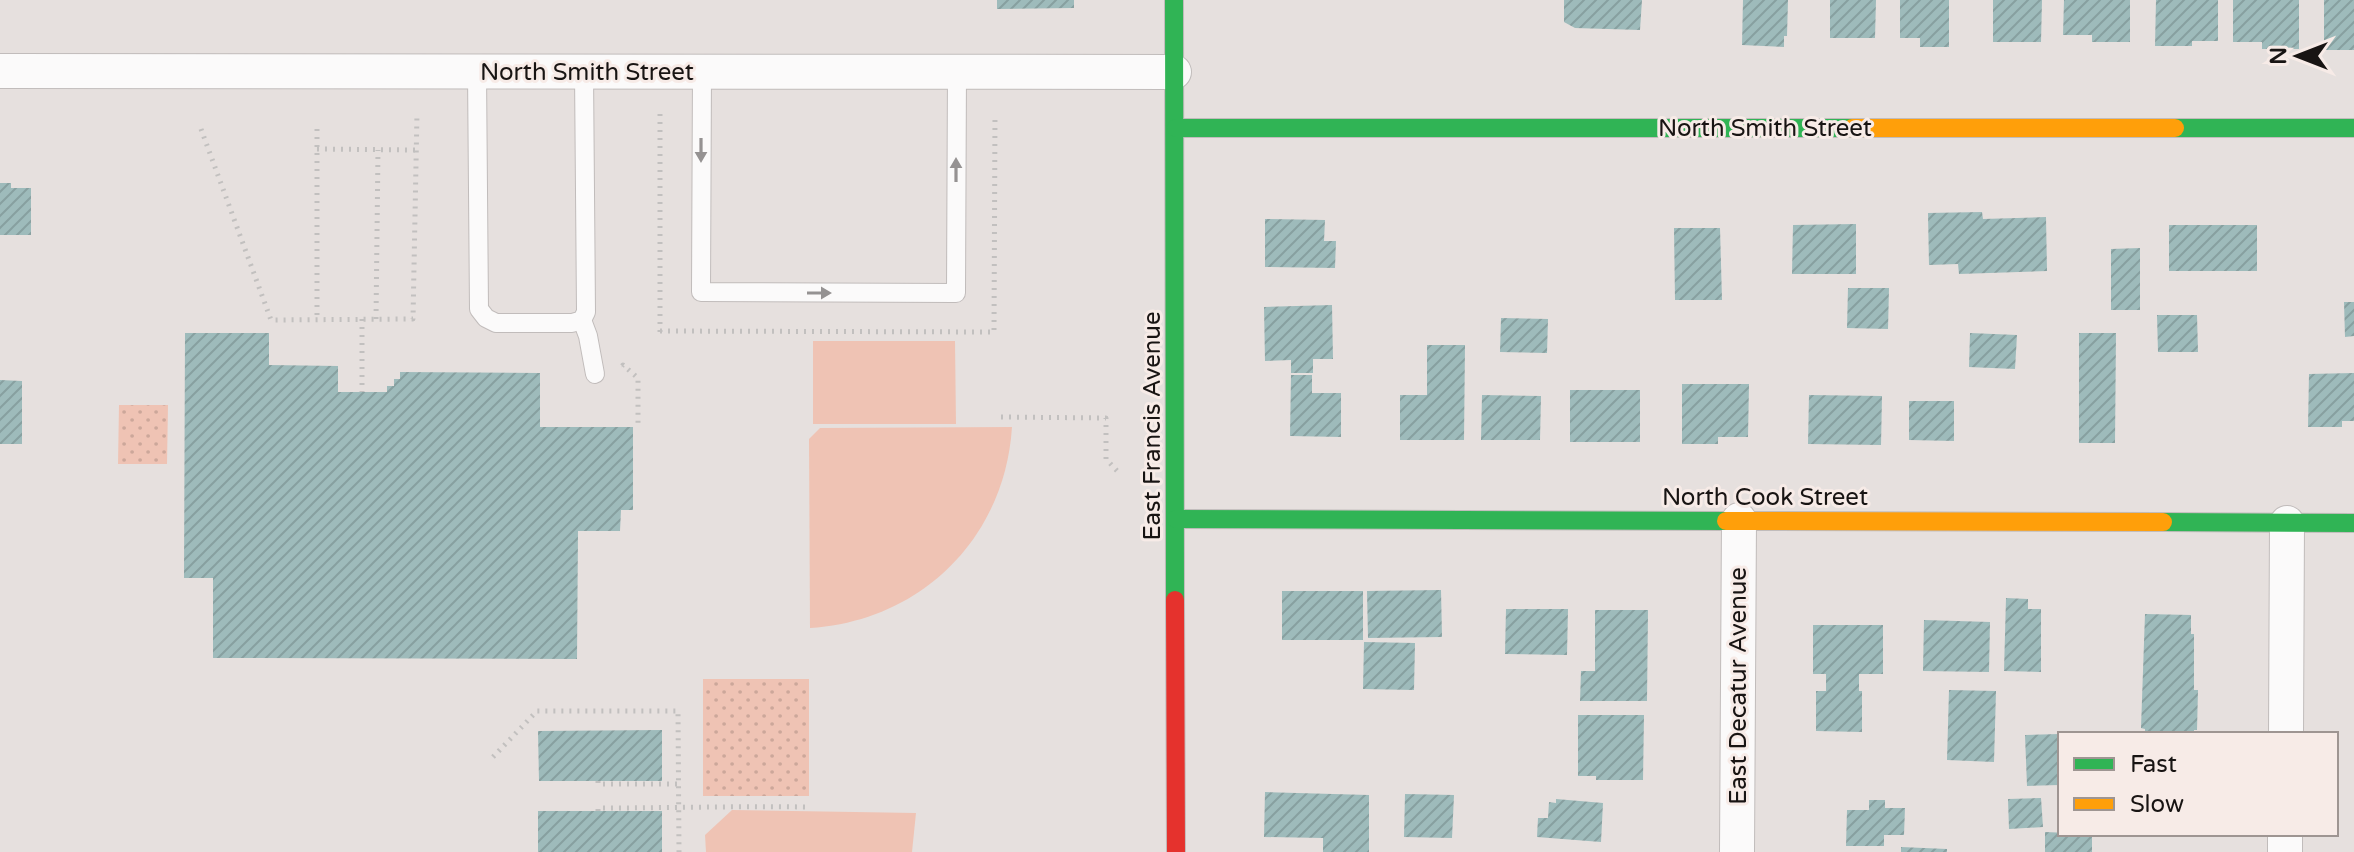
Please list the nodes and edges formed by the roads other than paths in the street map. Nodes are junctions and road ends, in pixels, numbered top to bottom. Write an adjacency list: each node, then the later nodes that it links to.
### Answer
1 (1174, 0): 7 (street, East Francis Avenue)
2 (0, 71): 3 (street, North Smith Street)
3 (477, 72): 4 (street, North Smith Street); 10 (lane)
4 (584, 72): 5 (street, North Smith Street); 10 (lane)
5 (702, 72): 6 (street, North Smith Street); 6 (lane, one-way to 6)
6 (957, 72): 7 (street, North Smith Street)
7 (1174, 72): 8 (street, East Francis Avenue)
8 (1176, 128): 9 (street, North Smith Street); 12 (street, East Francis Avenue)
9 (2354, 128)
10 (582, 320): 11 (lane)
11 (595, 374)
12 (1176, 519): 13 (street, North Cook Street); 17 (street, East Francis Avenue)
13 (1739, 520): 14 (street, North Cook Street); 18 (street, East Decatur Avenue)
14 (2287, 523): 15 (street, North Cook Street); 16 (street)
15 (2354, 523)
16 (2286, 732)
17 (1176, 852)
18 (1737, 852)

